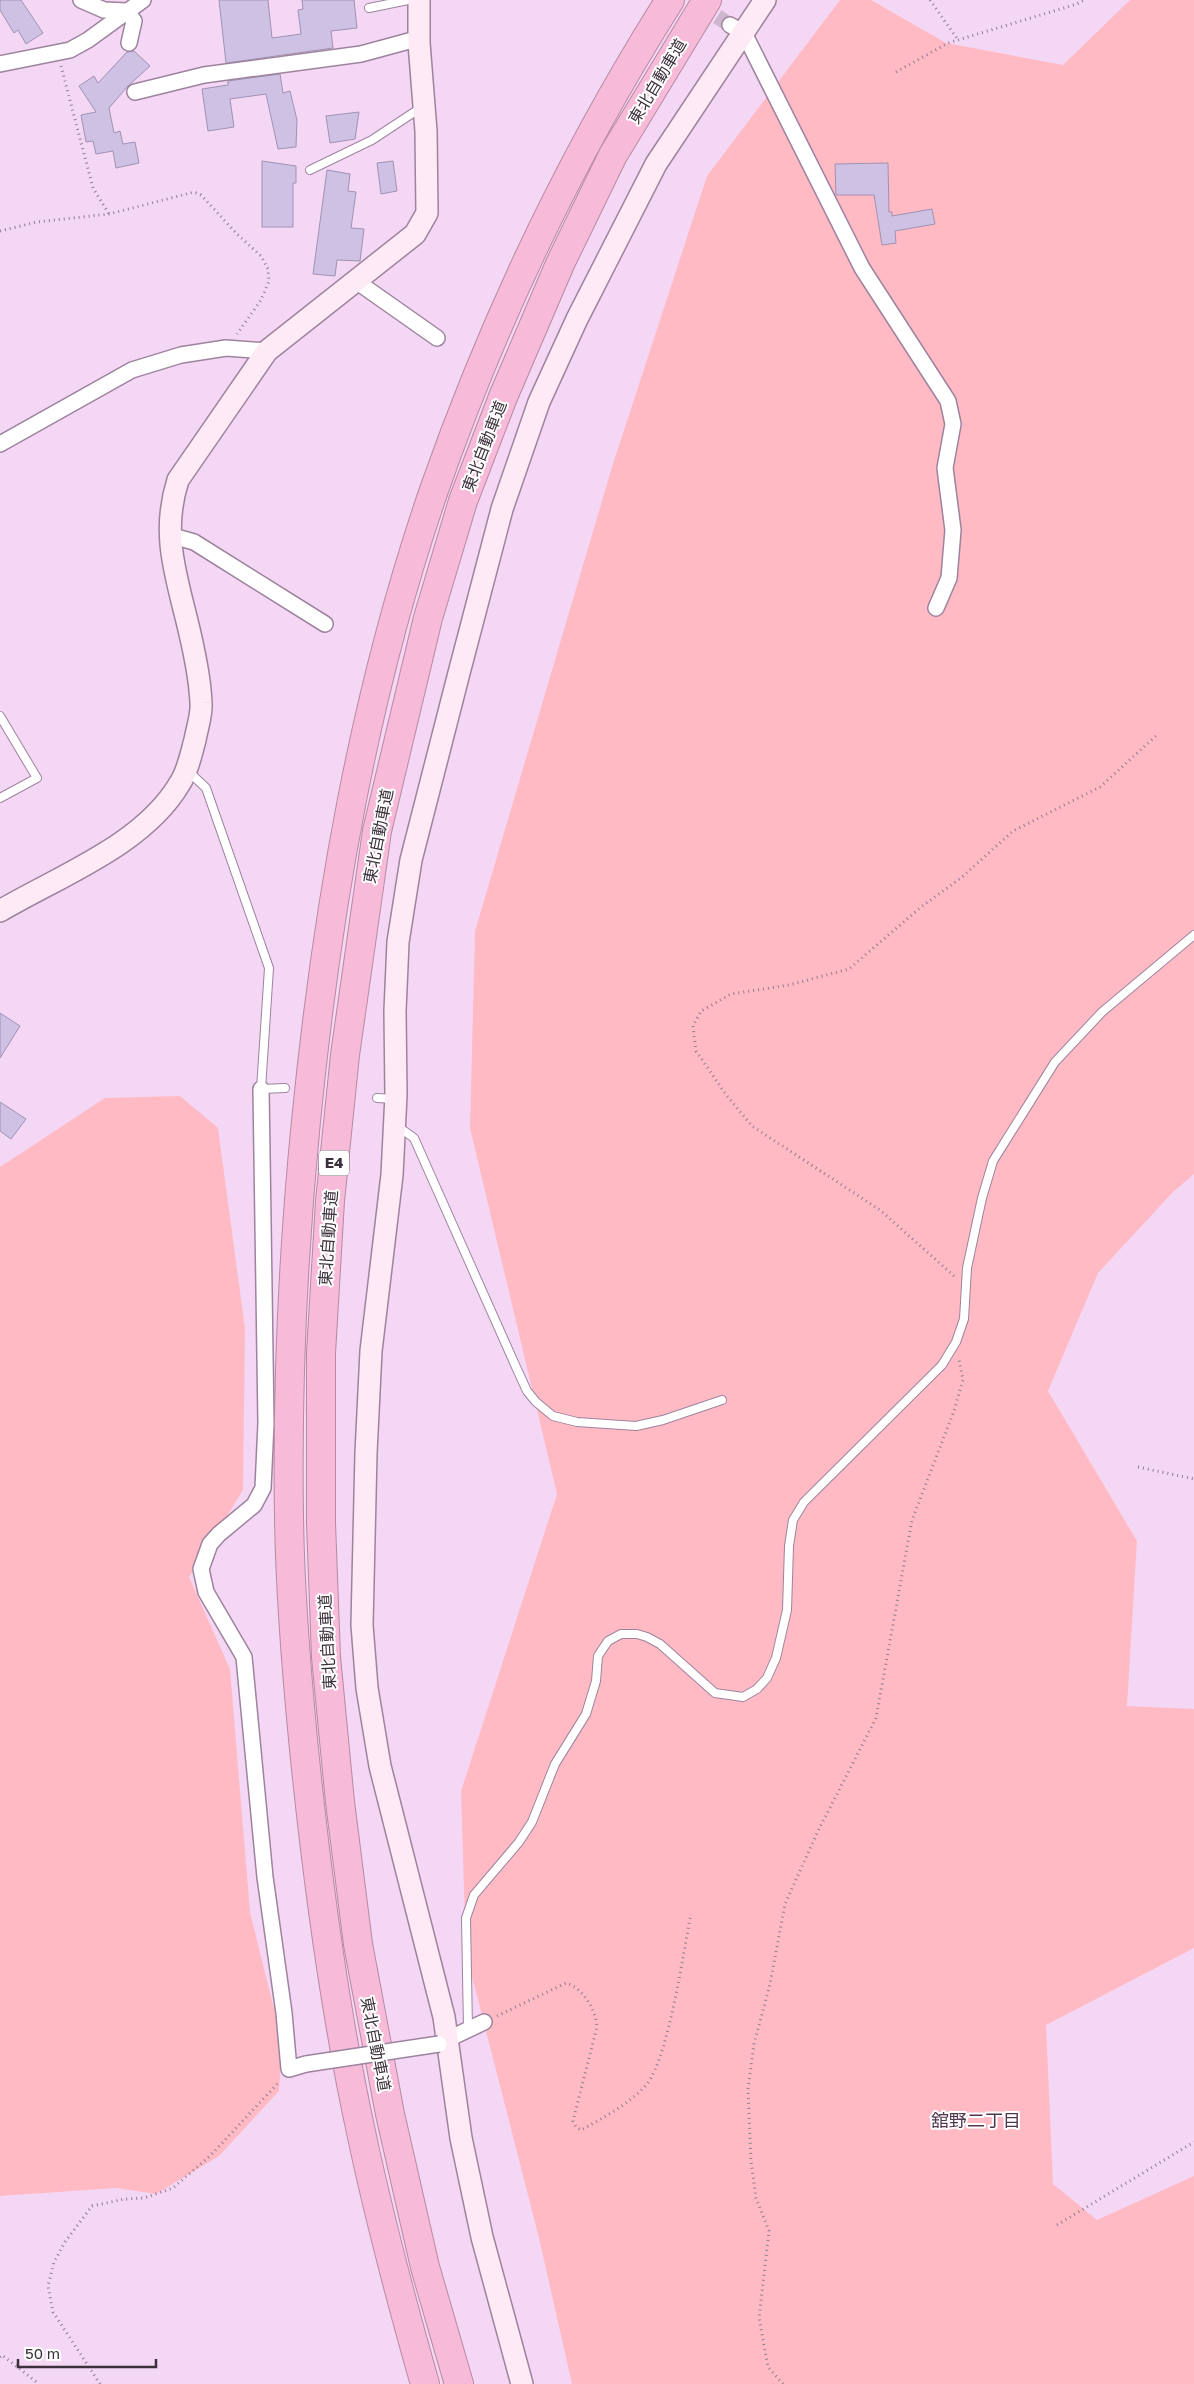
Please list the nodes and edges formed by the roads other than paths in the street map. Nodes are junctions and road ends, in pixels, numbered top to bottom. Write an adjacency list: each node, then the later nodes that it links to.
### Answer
1 (81, 0): 9 (street)
2 (143, 0): 9 (street)
3 (408, 0): 8 (lane)
4 (419, 0): 11 (street)
5 (670, 0): 36 (highway, 東北自動車道 / E4)
6 (707, 0): 37 (highway, 東北自動車道 / E4)
7 (766, 0): 10 (street)
8 (369, 8)
9 (127, 12): 12 (street); 13 (street)
10 (737, 29): 22 (street); 31 (street)
11 (420, 38): 14 (street); 15 (street)
12 (129, 43)
13 (0, 64)
14 (135, 92)
15 (424, 105): 16 (lane); 17 (street)
16 (310, 170)
17 (356, 281): 18 (street); 19 (street)
18 (437, 338)
19 (267, 351): 20 (street); 21 (street)
20 (0, 444)
21 (169, 534): 23 (street); 25 (street)
22 (936, 608)
23 (325, 624)
24 (0, 716): 26 (lane)
25 (186, 769): 27 (street); 29 (lane)
26 (0, 798)
27 (0, 911)
28 (1194, 935): 34 (lane)
29 (261, 1088): 30 (lane); 35 (street, bridge)
30 (285, 1088)
31 (395, 1124): 32 (lane); 35 (street)
32 (722, 1400)
33 (484, 2022): 34 (street)
34 (468, 2029): 35 (street)
35 (444, 2042): 38 (street)
36 (425, 2384)
37 (459, 2384)
38 (522, 2384)

